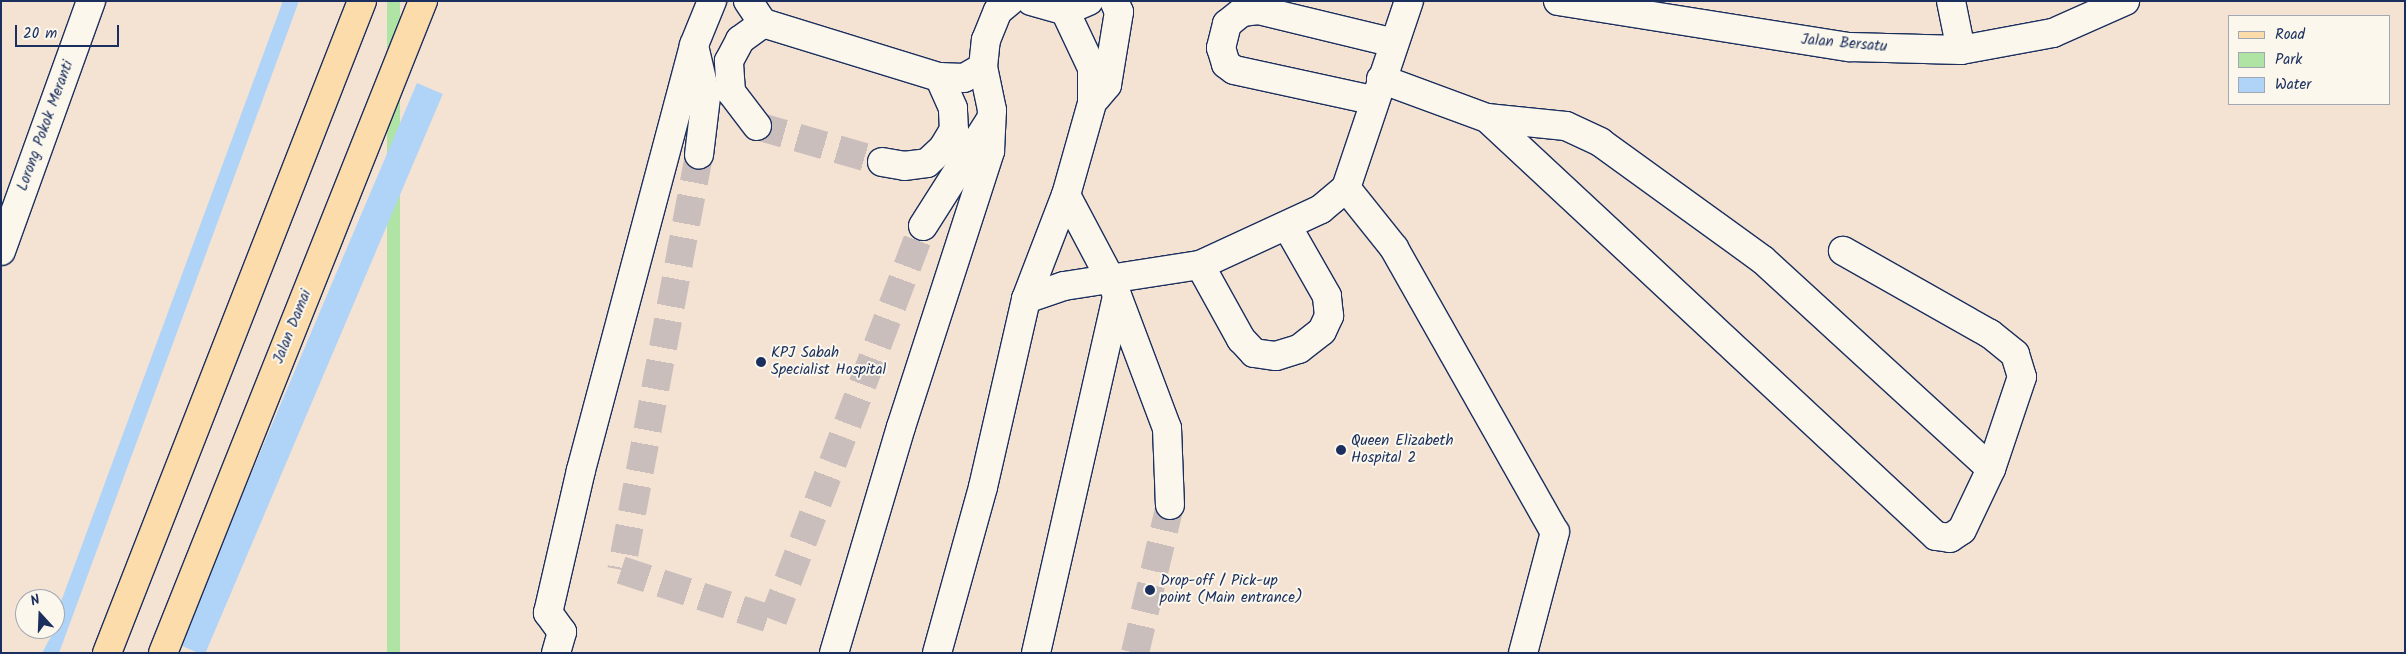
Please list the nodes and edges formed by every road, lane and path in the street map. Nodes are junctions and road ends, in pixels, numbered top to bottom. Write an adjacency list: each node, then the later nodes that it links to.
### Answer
1 (91, 1): 32 (street, Lorong Pokok Meranti)
2 (362, 1): 39 (main road)
3 (423, 1): 40 (main road, Jalan Damai)
4 (696, 1): 17 (street)
5 (712, 1): 17 (street)
6 (748, 1): 15 (street)
7 (1010, 1): 19 (street)
8 (1031, 1): 14 (street)
9 (1114, 1): 22 (street)
10 (1409, 1): 16 (street)
11 (1558, 1): 18 (street, Jalan Bersatu)
12 (1951, 1): 18 (street)
13 (2125, 1): 18 (street, Jalan Bersatu)
14 (1077, 6): 22 (street)
15 (763, 23): 20 (street); 25 (street)
16 (1394, 43): 21 (street); 21 (street)
17 (694, 46): 26 (street); 41 (street)
18 (1961, 50)
19 (983, 67): 20 (street); 24 (street)
20 (939, 77): 27 (street)
21 (1376, 90): 23 (street); 28 (street)
22 (1092, 103): 29 (street)
23 (1487, 118): 37 (street); 37 (street)
24 (991, 119): 30 (street); 42 (street)
25 (757, 126)
26 (699, 155)
27 (882, 162)
28 (1346, 188): 31 (street); 45 (street)
29 (1066, 195): 35 (street); 36 (street)
30 (923, 226)
31 (1287, 226): 34 (street); 34 (street)
32 (1, 251)
33 (1843, 251): 37 (street)
34 (1200, 265): 35 (street)
35 (1114, 289): 36 (street); 38 (street); 44 (street)
36 (1026, 299): 43 (street)
37 (1991, 469)
38 (1170, 505)
39 (107, 653)
40 (163, 653)
41 (556, 653)
42 (834, 653)
43 (937, 653)
44 (1036, 653)
45 (1523, 653)

